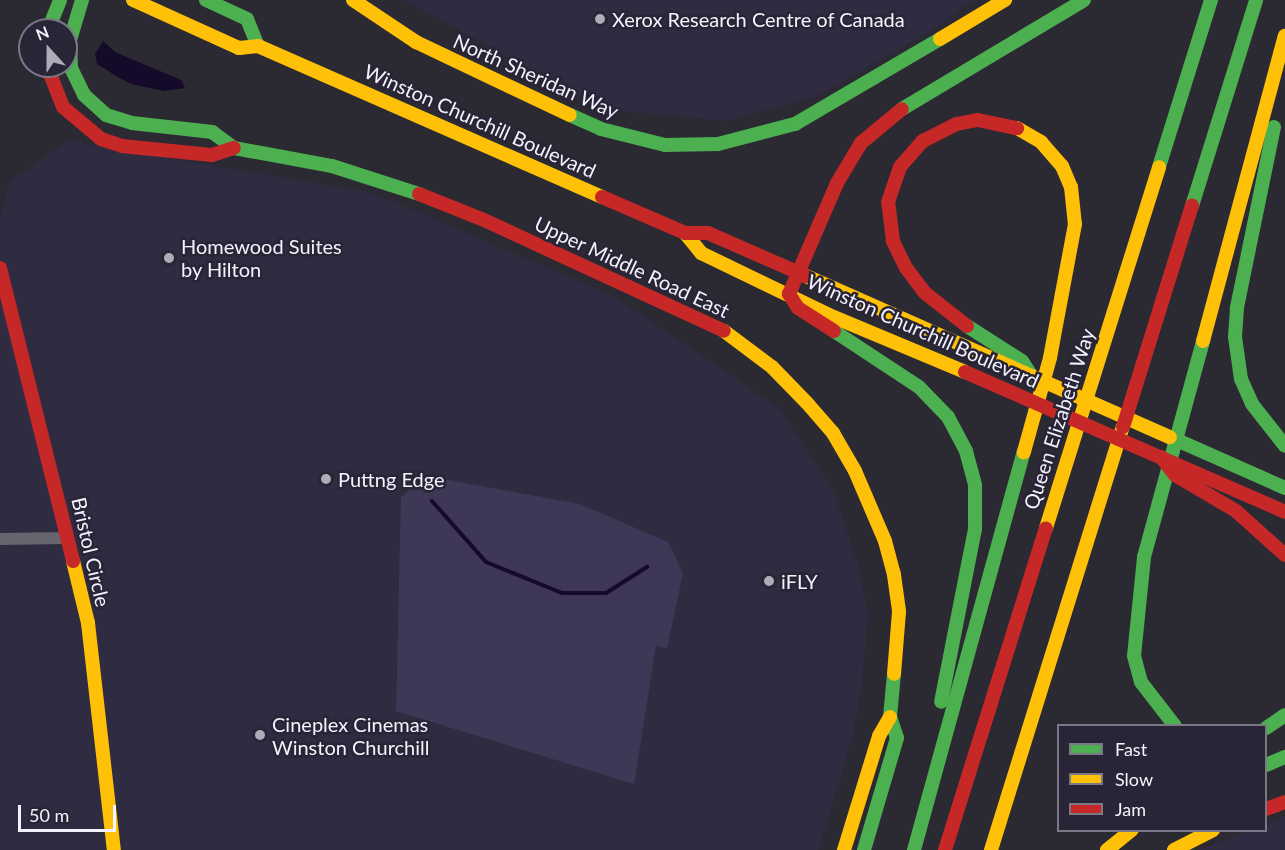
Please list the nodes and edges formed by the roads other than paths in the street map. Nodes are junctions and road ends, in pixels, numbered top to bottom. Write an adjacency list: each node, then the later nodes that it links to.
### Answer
1 (60, 0): 10 (main road)
2 (82, 0): 15 (main road, Upper Middle Road East)
3 (133, 0): 12 (main road, Winston Churchill Boulevard)
4 (206, 0): 12 (main road)
5 (353, 0): 6 (main road, North Sheridan Way)
6 (1005, 0)
7 (1084, 0): 18 (main road)
8 (1211, 0): 42 (main road, Queen Elizabeth Way)
9 (1256, 0): 43 (main road)
10 (53, 18)
11 (1285, 36): 30 (main road)
12 (258, 46): 16 (main road, Winston Churchill Boulevard)
13 (1285, 69): 21 (main road)
14 (51, 78): 15 (main road, Upper Middle Road East)
15 (234, 148): 29 (main road, Upper Middle Road East)
16 (685, 232): 18 (main road, Winston Churchill Boulevard); 19 (main road, Winston Churchill Boulevard)
17 (0, 268): 25 (main road, Bristol Circle)
18 (798, 273): 19 (main road); 20 (main road, Winston Churchill Boulevard)
19 (789, 294): 22 (main road, Winston Churchill Boulevard); 38 (main road)
20 (1009, 361): 23 (main road, Winston Churchill Boulevard); 38 (main road)
21 (1285, 447)
22 (1158, 454): 24 (main road, Winston Churchill Boulevard); 27 (main road)
23 (1285, 488)
24 (1285, 512)
25 (67, 538): 26 (street); 39 (main road, Bristol Circle)
26 (0, 539)
27 (1285, 555)
28 (1285, 716): 31 (main road)
29 (890, 717): 40 (main road, Upper Middle Road East); 41 (main road, Upper Middle Road East)
30 (1173, 724)
31 (1267, 727)
32 (1285, 757): 33 (main road)
33 (1267, 765)
34 (1285, 802): 35 (main road)
35 (1267, 809)
36 (1131, 832): 44 (main road)
37 (1211, 832): 45 (main road)
38 (915, 844)
39 (114, 850)
40 (844, 850)
41 (864, 850)
42 (945, 850)
43 (991, 850)
44 (1107, 850)
45 (1174, 850)

